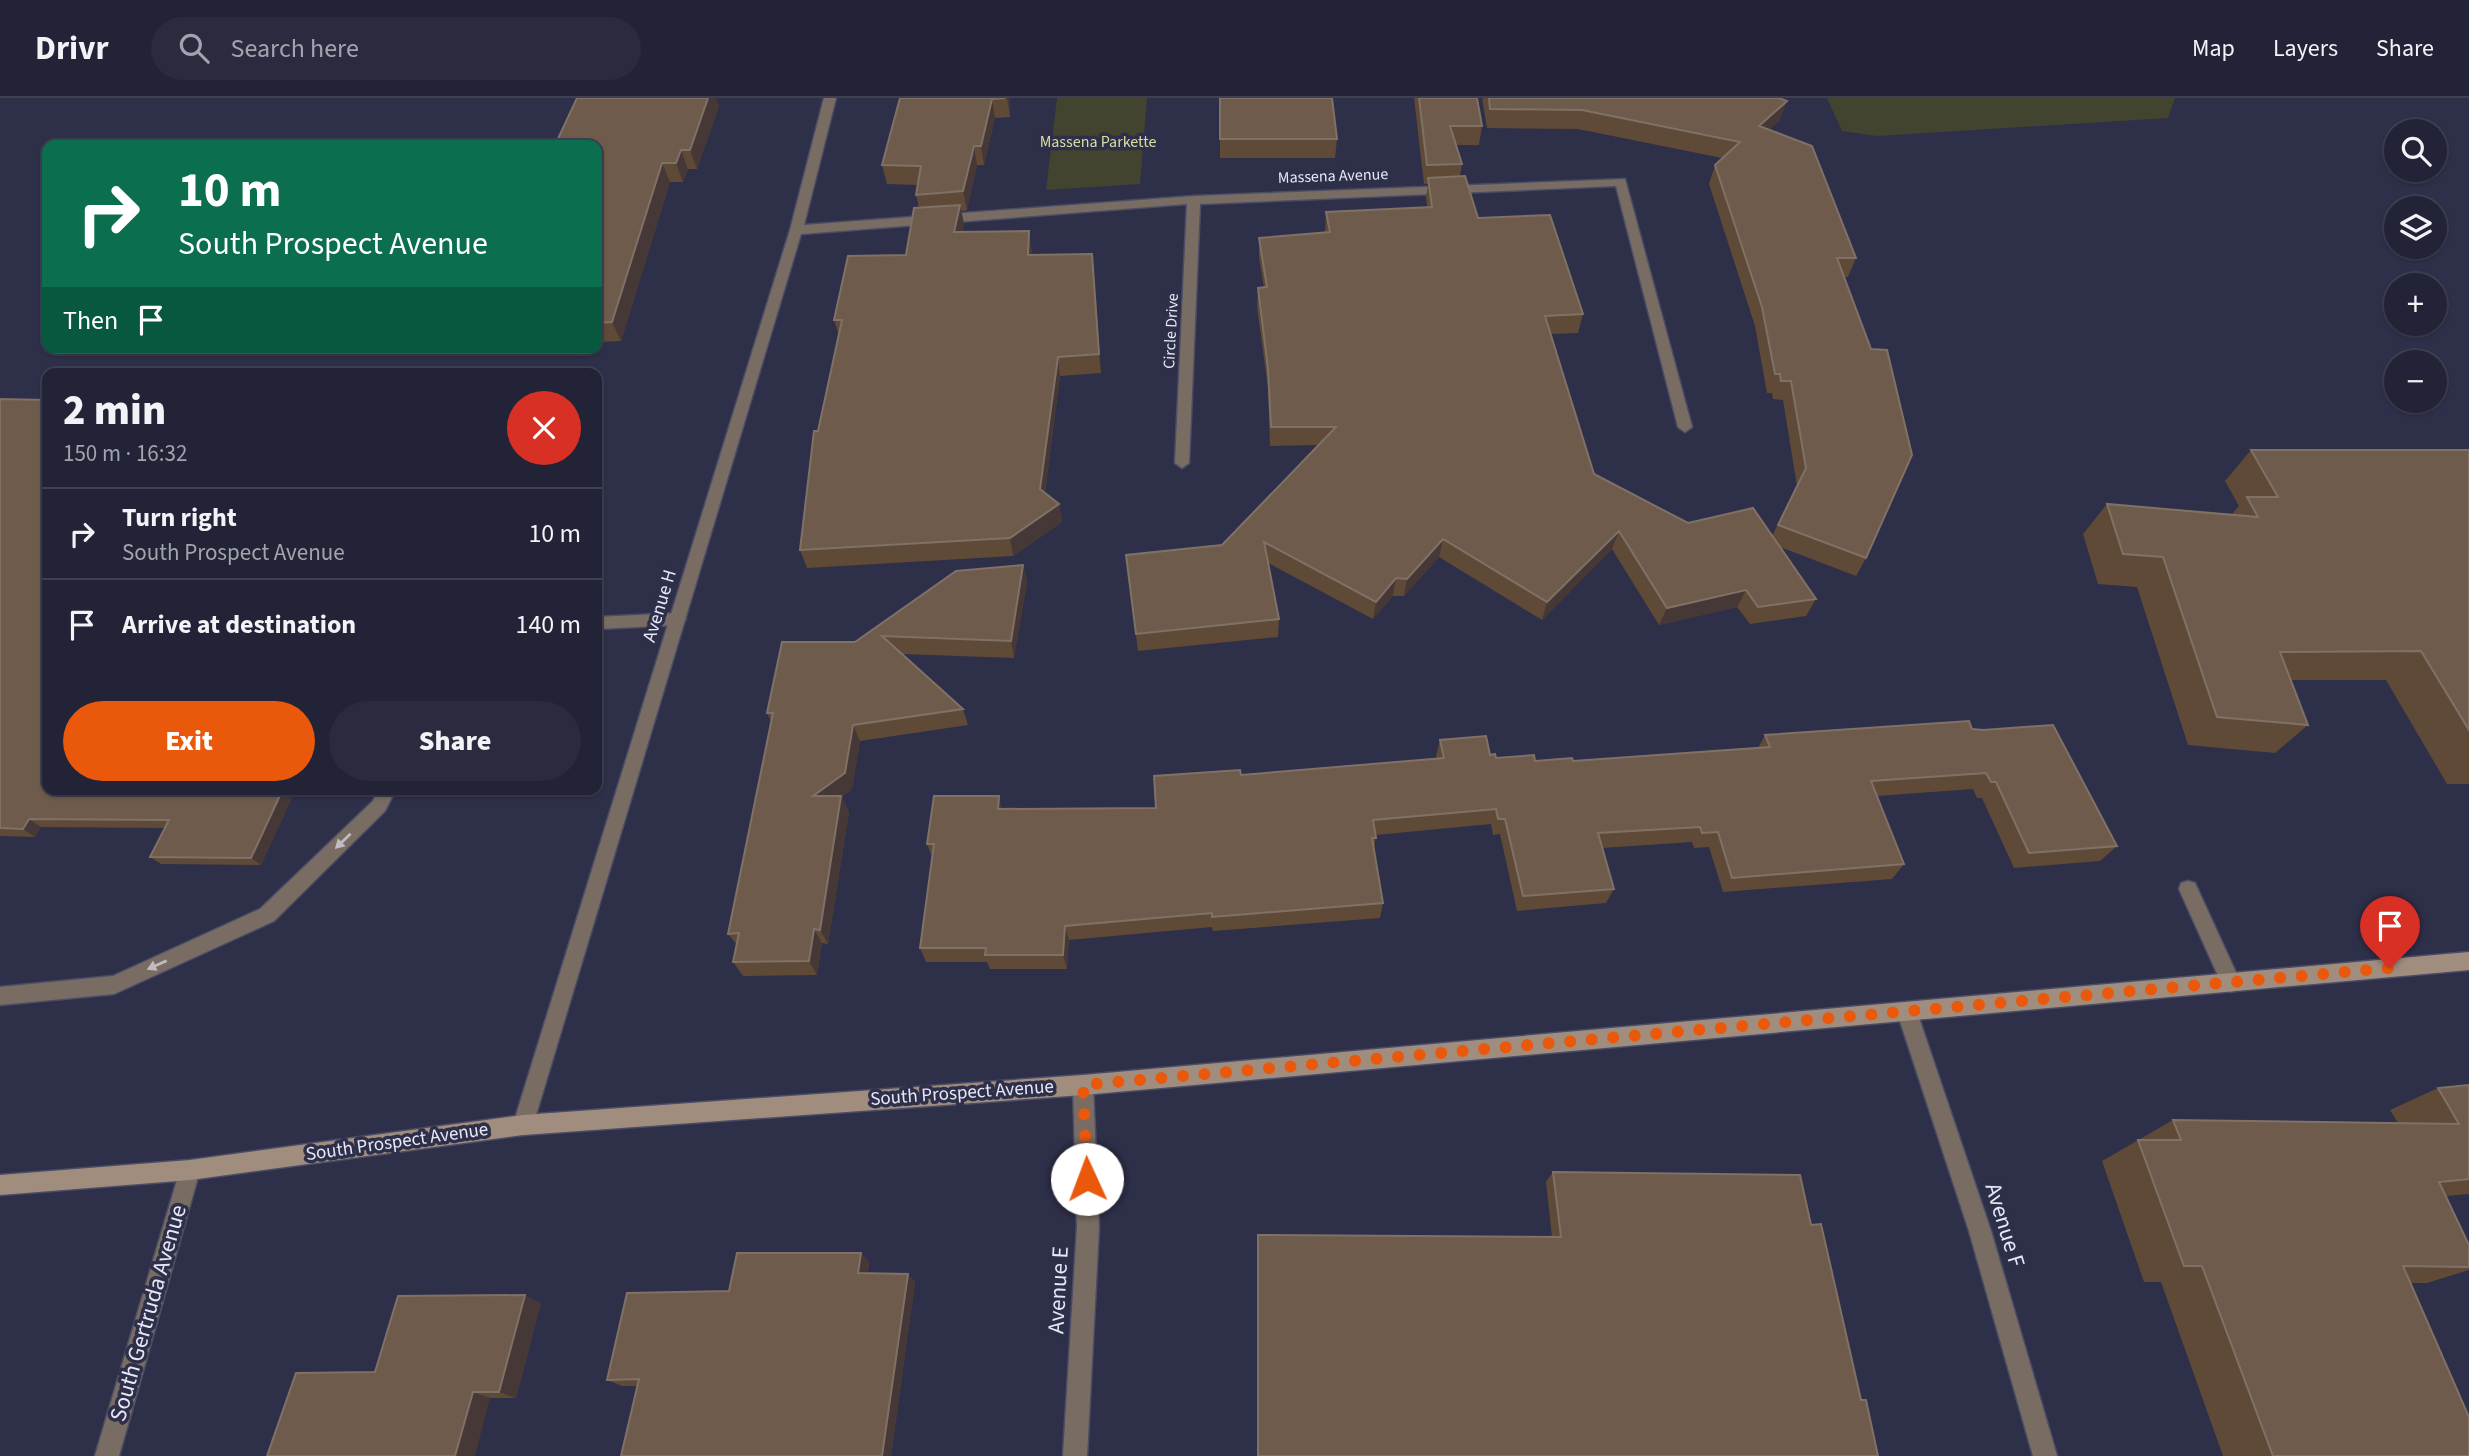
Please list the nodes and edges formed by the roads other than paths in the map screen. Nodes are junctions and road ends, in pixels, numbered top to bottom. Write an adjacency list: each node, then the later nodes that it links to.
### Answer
1 (830, 98): 3 (street, Avenue H)
2 (1194, 200): 3 (street, Massena Avenue); 4 (street, Massena Avenue); 5 (street, Circle Drive)
3 (796, 230): 6 (street, Avenue H)
4 (1685, 427)
5 (1182, 463)
6 (678, 619): 7 (street); 15 (street, Avenue H)
7 (602, 623)
8 (384, 795): 12 (street, one-way to 12)
9 (2188, 889): 11 (street)
10 (2469, 961): 11 (main road, South Prospect Avenue)
11 (2231, 983): 13 (main road, South Prospect Avenue)
12 (0, 996)
13 (1907, 1012): 14 (main road, South Prospect Avenue); 20 (street, Avenue F)
14 (1083, 1085): 15 (main road, South Prospect Avenue); 19 (street, Avenue E)
15 (523, 1125): 16 (main road, South Prospect Avenue)
16 (190, 1170): 17 (main road, South Prospect Avenue); 18 (street, South Gertruda Avenue)
17 (0, 1185)
18 (107, 1456)
19 (1075, 1456)
20 (2045, 1456)

